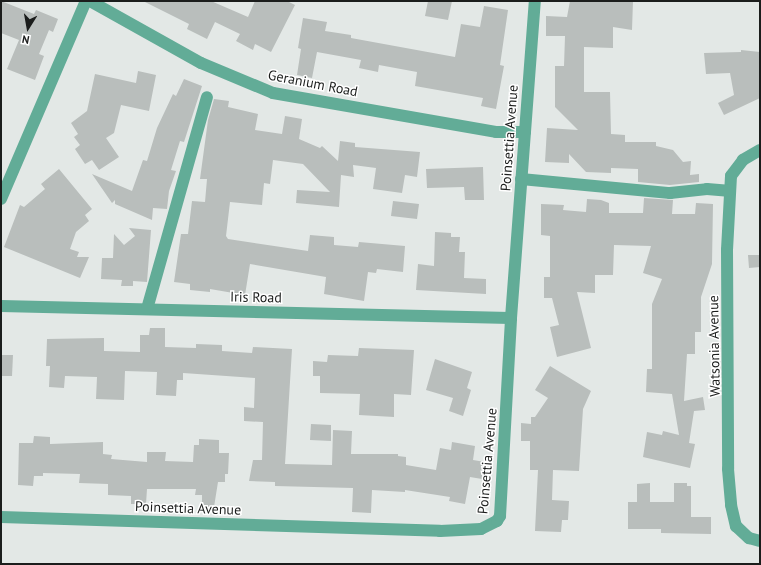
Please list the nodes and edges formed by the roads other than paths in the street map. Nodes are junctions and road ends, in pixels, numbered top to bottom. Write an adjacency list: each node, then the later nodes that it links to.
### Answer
1 (86, 1): 9 (street)
2 (90, 1): 5 (street, Geranium Road)
3 (535, 1): 5 (street, Poinsettia Avenue)
4 (207, 97): 11 (street)
5 (525, 132): 7 (street, Poinsettia Avenue)
6 (760, 150): 8 (street, Watsonia Avenue)
7 (521, 179): 8 (street); 12 (street, Poinsettia Avenue)
8 (728, 191): 14 (street, Watsonia Avenue)
9 (1, 199)
10 (1, 306): 11 (street, Iris Road)
11 (147, 309): 12 (street, Iris Road)
12 (511, 318): 13 (street, Poinsettia Avenue)
13 (1, 517)
14 (760, 541)

